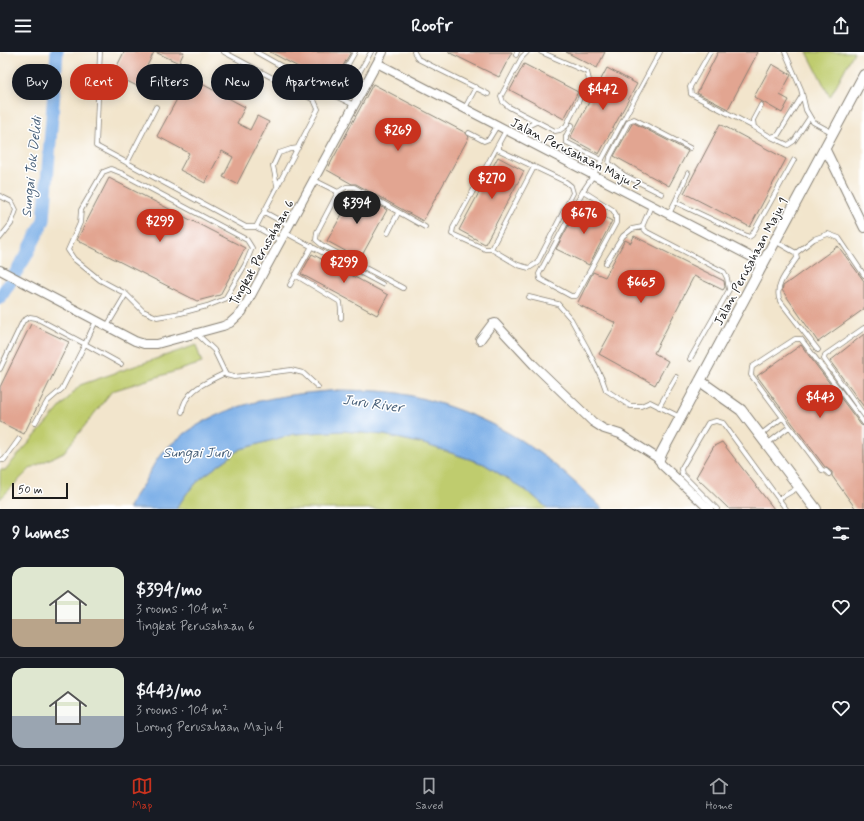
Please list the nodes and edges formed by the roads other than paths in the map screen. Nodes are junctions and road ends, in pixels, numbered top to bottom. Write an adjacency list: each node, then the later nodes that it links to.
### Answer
1 (100, 52): 42 (lane)
2 (224, 52): 37 (lane)
3 (256, 52): 14 (lane)
4 (355, 52): 15 (lane)
5 (371, 52): 16 (lane)
6 (383, 52): 13 (street, Tingkat Perusahaan 6)
7 (414, 52): 18 (lane)
8 (527, 52): 27 (lane)
9 (541, 52): 27 (lane)
10 (660, 52): 40 (lane)
11 (710, 52): 30 (lane)
12 (785, 52): 20 (lane)
13 (377, 63): 22 (street, Tingkat Perusahaan 6); 25 (street, Jalan Perusahaan Maju 2)
14 (277, 64)
15 (348, 64)
16 (363, 67)
17 (864, 75): 33 (street, Jalan Perusahaan Maju 1)
18 (476, 87): 19 (lane); 25 (lane)
19 (488, 94)
20 (802, 96): 26 (lane); 34 (lane)
21 (344, 100): 22 (lane)
22 (355, 105): 47 (street, Tingkat Perusahaan 6)
23 (762, 105): 30 (lane)
24 (156, 107): 42 (lane)
25 (464, 109): 29 (street, Jalan Perusahaan Maju 2)
26 (810, 117): 33 (lane); 34 (lane)
27 (536, 122): 35 (lane)
28 (572, 125): 40 (lane)
29 (497, 126): 31 (street, Jalan Perusahaan Maju 2); 32 (lane)
30 (754, 127): 34 (lane)
31 (506, 130): 35 (street, Jalan Perusahaan Maju 2); 36 (lane)
32 (469, 133)
33 (833, 133): 39 (street, Jalan Perusahaan Maju 1)
34 (771, 137)
35 (524, 139): 46 (street, Jalan Perusahaan Maju 2)
36 (499, 144): 43 (lane); 69 (lane)
37 (298, 148): 48 (lane); 48 (lane)
38 (690, 148): 45 (lane)
39 (825, 148): 62 (street); 66 (street, Jalan Perusahaan Maju 1)
40 (602, 160): 46 (lane)
41 (794, 160): 54 (lane)
42 (127, 163): 59 (lane)
43 (534, 167): 69 (lane); 69 (lane)
44 (688, 173): 54 (lane)
45 (624, 175): 49 (lane); 52 (lane)
46 (593, 176): 49 (street, Jalan Perusahaan Maju 2); 50 (lane)
47 (314, 180): 51 (lane); 63 (street, Tingkat Perusahaan 6)
48 (278, 186): 56 (lane)
49 (616, 187): 55 (street, Jalan Perusahaan Maju 2)
50 (583, 191): 50 (lane)
51 (338, 192): 57 (lane); 78 (lane)
52 (662, 194)
53 (0, 196): 65 (lane)
54 (675, 202): 58 (lane)
55 (652, 206): 58 (street, Jalan Perusahaan Maju 2); 61 (lane)
56 (264, 212): 59 (lane); 63 (lane)
57 (398, 213): 60 (lane); 64 (lane)
58 (669, 215): 72 (street, Jalan Perusahaan Maju 2)
59 (256, 227): 67 (lane)
60 (425, 227)
61 (642, 227): 71 (lane); 89 (lane)
62 (864, 228)
63 (288, 230): 67 (street, Tingkat Perusahaan 6); 68 (lane)
64 (388, 233)
65 (0, 238)
66 (775, 241): 70 (lane); 72 (street, Jalan Perusahaan Maju 1)
67 (282, 242): 85 (street, Tingkat Perusahaan 6)
68 (312, 246): 74 (lane); 76 (lane)
69 (491, 249)
70 (796, 253): 75 (lane); 88 (lane)
71 (606, 263)
72 (763, 264): 94 (street, Jalan Perusahaan Maju 1)
73 (0, 270): 82 (street, Tingkat Perusahaan 6)
74 (295, 275): 77 (lane); 81 (lane)
75 (864, 275)
76 (382, 284)
77 (290, 285)
78 (403, 288)
79 (126, 294): 79 (lane); 83 (lane)
80 (529, 297): 96 (lane)
81 (341, 318)
82 (96, 320): 83 (street, Tingkat Perusahaan 6); 87 (lane)
83 (106, 326): 85 (street, Tingkat Perusahaan 6)
84 (864, 328): 98 (lane)
85 (197, 333): 92 (lane)
86 (480, 340): 107 (street)
87 (85, 344): 90 (lane); 91 (lane); 101 (lane)
88 (818, 350)
89 (690, 359)
90 (121, 364)
91 (0, 369)
92 (225, 373): 95 (lane); 97 (lane)
93 (676, 377): 96 (lane)
94 (700, 381): 99 (street, Jalan Perusahaan Maju 1); 104 (street)
95 (318, 387)
96 (659, 407): 99 (lane)
97 (182, 412)
98 (864, 415)
99 (680, 418): 107 (street, Jalan Perusahaan Maju 1)
100 (782, 418): 102 (lane); 103 (lane); 104 (lane)
101 (35, 423)
102 (864, 423)
103 (789, 427): 106 (lane); 109 (lane)
104 (760, 435): 106 (street)
105 (19, 439): 108 (lane)
106 (766, 444): 110 (street)
107 (659, 459): 112 (street)
108 (0, 460)
109 (829, 474)
110 (799, 487): 111 (lane); 115 (street)
111 (779, 499): 113 (lane); 114 (lane)
112 (709, 509)
113 (717, 509)
114 (786, 509)
115 (816, 509)

